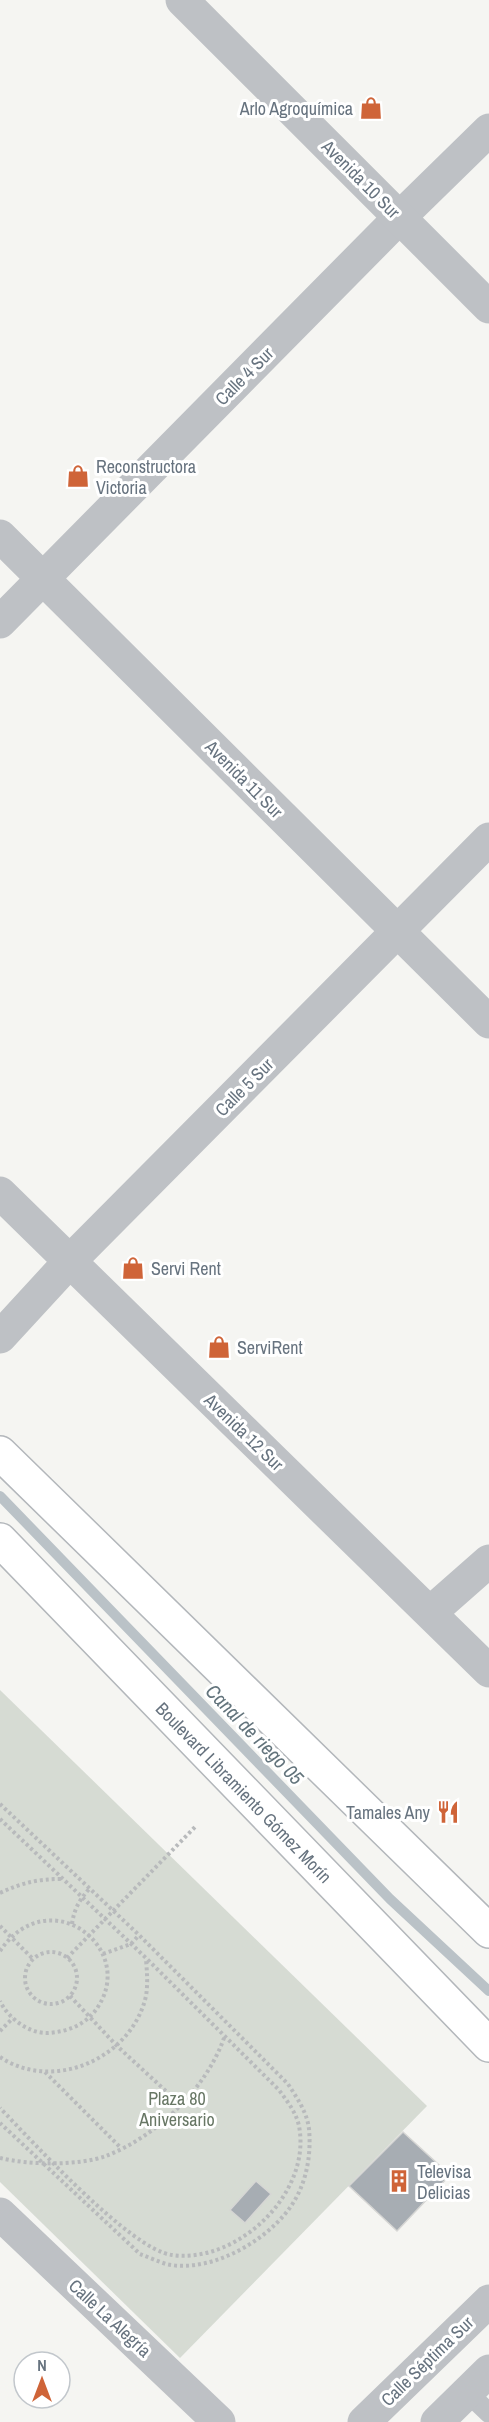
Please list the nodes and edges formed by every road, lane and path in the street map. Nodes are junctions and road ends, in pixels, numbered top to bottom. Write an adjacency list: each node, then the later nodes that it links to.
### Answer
1 (182, 0): 3 (street, Avenida 10 Sur)
2 (489, 130): 3 (street, Calle 4 Sur)
3 (399, 218): 4 (street, Avenida 10 Sur); 6 (street, Calle 4 Sur)
4 (489, 307)
5 (0, 536): 6 (street, Avenida 11 Sur)
6 (43, 581): 7 (street, Calle 4 Sur); 9 (street, Avenida 11 Sur)
7 (0, 622)
8 (489, 839): 9 (street, Calle 5 Sur)
9 (398, 933): 10 (street, Avenida 11 Sur); 12 (street, Calle 5 Sur)
10 (489, 1022)
11 (0, 1193): 12 (street, Avenida 12 Sur)
12 (70, 1261): 13 (street, Calle 5 Sur); 17 (street, Avenida 12 Sur)
13 (0, 1337)
14 (0, 1453): 30 (main road)
15 (0, 1540): 46 (main road, Boulevard Libramiento Gómez Morín)
16 (489, 1561): 17 (street)
17 (431, 1612): 18 (street, Avenida 12 Sur)
18 (489, 1671)
19 (0, 1804): 23 (path)
20 (0, 1819): 22 (path)
21 (196, 1826): 26 (path)
22 (62, 1879): 24 (path); 25 (path)
23 (90, 1888): 25 (path); 26 (path)
24 (0, 1893)
25 (81, 1898): 27 (path); 28 (path)
26 (113, 1910): 27 (path); 32 (path)
27 (105, 1919): 31 (path); 34 (path)
28 (72, 1924): 31 (path); 33 (path)
29 (0, 1926): 33 (path)
30 (489, 1930)
31 (89, 1935): 36 (path); 37 (path)
32 (139, 1935): 34 (path); 55 (path)
33 (10, 1936): 35 (path); 39 (path)
34 (131, 1944): 36 (path); 38 (path)
35 (0, 1951)
36 (103, 1954): 43 (path)
37 (67, 1958): 39 (path); 40 (path)
38 (146, 1958): 45 (path); 47 (path)
39 (33, 1959): 40 (path)
40 (70, 1996): 43 (path)
41 (0, 2001): 42 (path)
42 (13, 2018): 43 (path); 44 (path)
43 (90, 2018): 47 (path)
44 (0, 2031)
45 (225, 2038): 50 (path); 56 (path)
46 (489, 2045)
47 (117, 2046): 49 (path); 50 (path)
48 (0, 2057): 49 (path)
49 (45, 2072): 53 (path)
50 (180, 2104): 53 (path)
51 (0, 2108): 56 (path)
52 (0, 2123): 55 (path)
53 (121, 2148): 56 (path)
54 (0, 2158): 55 (path)
55 (40, 2162): 56 (path)
56 (55, 2163)
57 (0, 2214): 60 (street, Calle La Alegría)
58 (489, 2301): 61 (street, Calle Séptima Sur)
59 (482, 2392): 62 (street)
60 (219, 2422)
61 (364, 2422)
62 (437, 2422)

